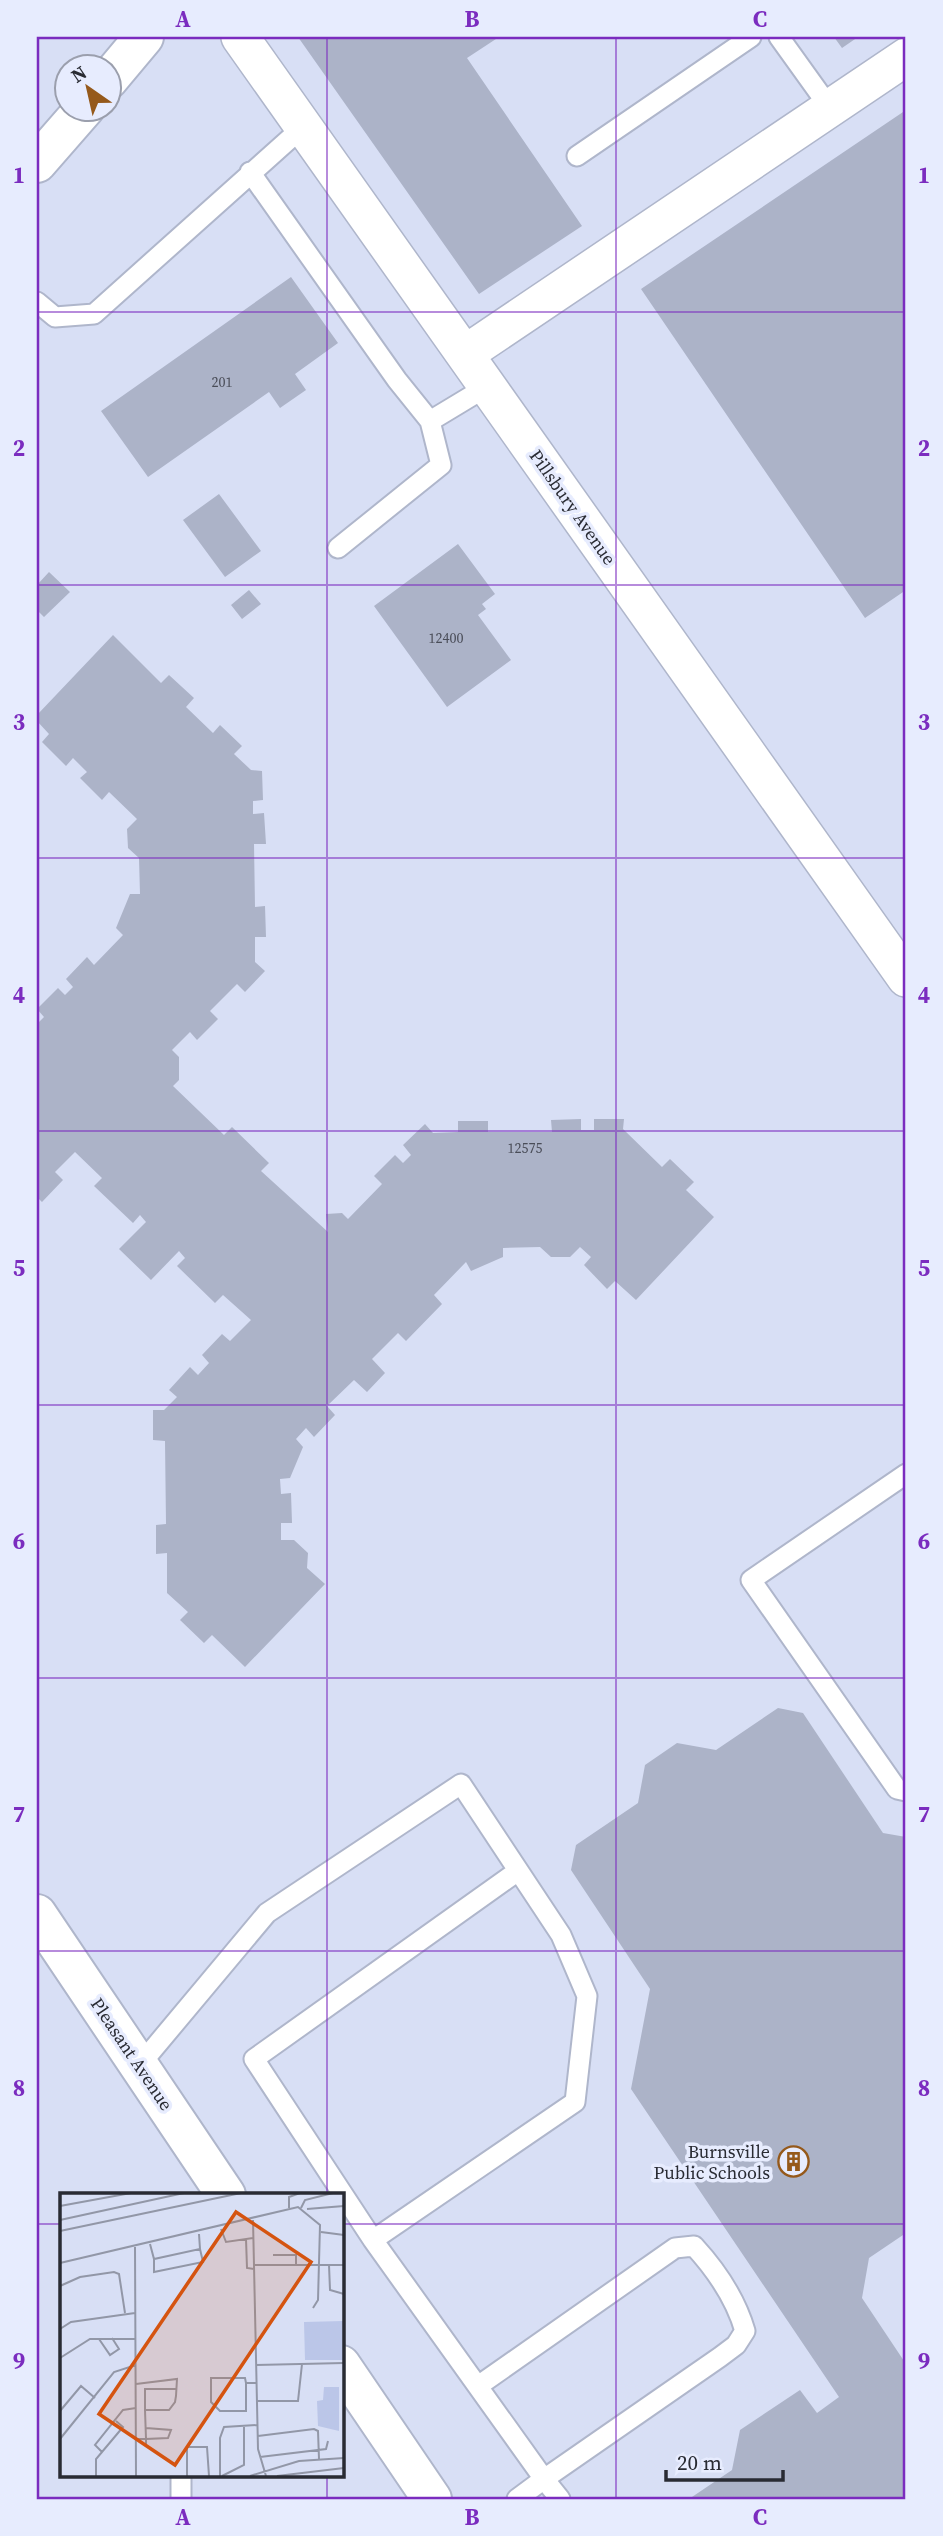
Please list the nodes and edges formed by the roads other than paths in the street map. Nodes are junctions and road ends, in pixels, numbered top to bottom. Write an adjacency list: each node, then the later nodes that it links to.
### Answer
1 (144, 37): 6 (street)
2 (240, 37): 9 (street, Pillsbury Avenue)
3 (751, 37): 10 (lane)
4 (779, 37): 7 (lane)
5 (906, 57): 7 (street)
6 (122, 63)
7 (830, 108): 14 (street)
8 (73, 122): 11 (street)
9 (304, 127): 12 (lane); 14 (street, Pillsbury Avenue)
10 (577, 156)
11 (37, 163)
12 (250, 172): 13 (lane); 16 (lane)
13 (37, 302)
14 (465, 354): 15 (street, Pillsbury Avenue)
15 (488, 386): 16 (lane); 18 (street, Pillsbury Avenue)
16 (430, 421): 17 (lane)
17 (338, 548)
18 (906, 978)
19 (906, 1474): 20 (lane)
20 (906, 1791)
21 (518, 1871): 23 (lane); 25 (lane); 27 (lane)
22 (37, 1914): 23 (street, Pleasant Avenue)
23 (139, 2066): 24 (street, Pleasant Avenue)
24 (225, 2193)
25 (342, 2193)
26 (343, 2194): 27 (lane)
27 (373, 2240): 29 (lane)
28 (343, 2368): 33 (street)
29 (478, 2386): 31 (lane); 31 (lane)
30 (181, 2476): 32 (lane)
31 (544, 2479): 34 (lane); 35 (lane)
32 (181, 2499)
33 (432, 2499)
34 (517, 2499)
35 (560, 2499)

